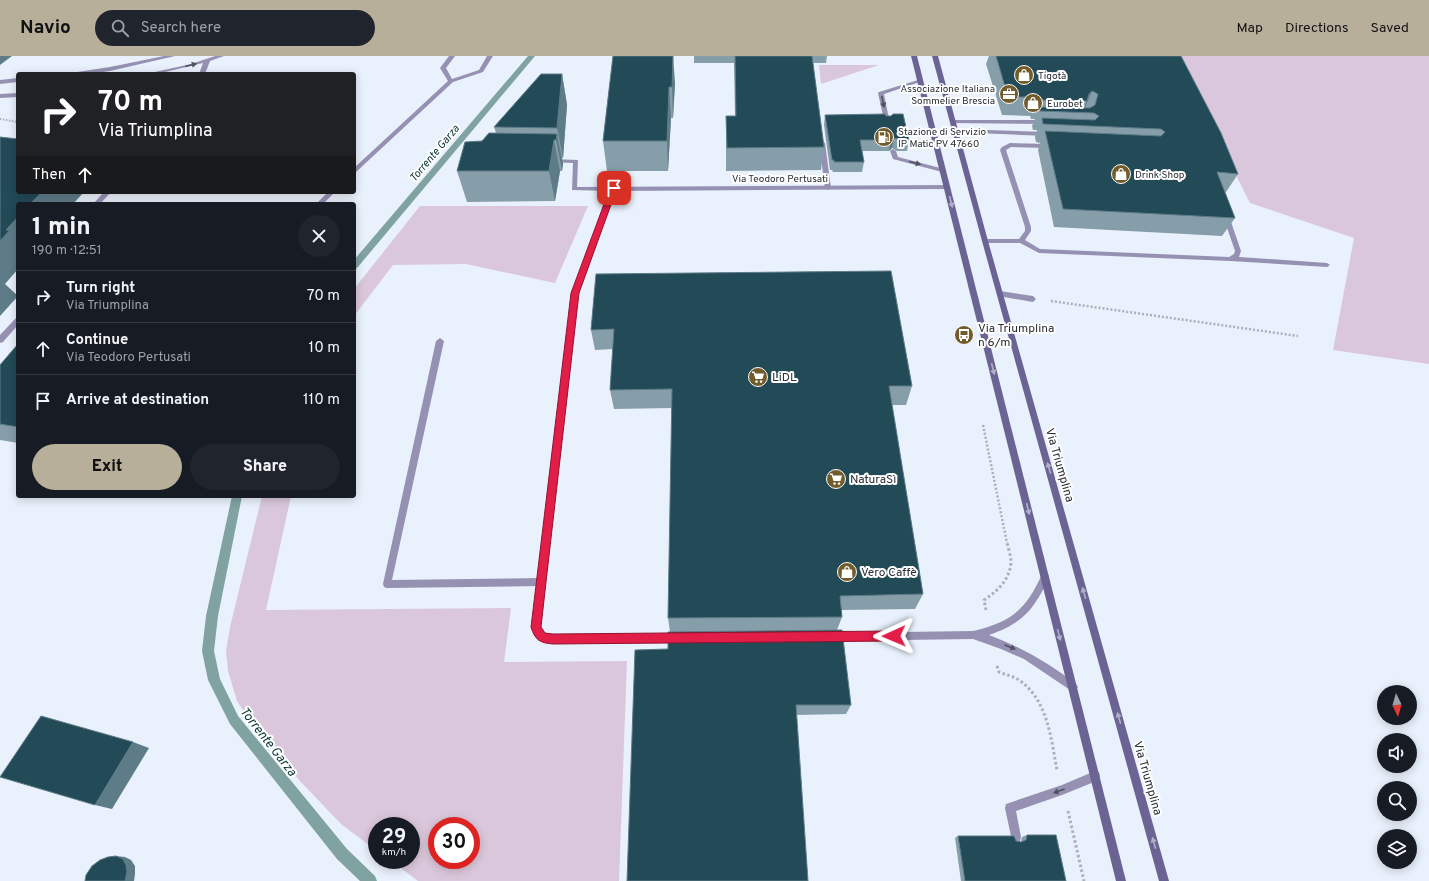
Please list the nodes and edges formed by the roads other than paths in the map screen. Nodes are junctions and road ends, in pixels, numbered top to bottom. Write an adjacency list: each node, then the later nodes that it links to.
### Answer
1 (172, 56): 8 (street)
2 (221, 56): 7 (street)
3 (452, 56): 12 (street)
4 (490, 56): 12 (street)
5 (914, 56): 13 (main road)
6 (935, 56): 17 (main road, Via Triumplina)
7 (207, 61): 9 (street, one-way to 7); 10 (street)
8 (90, 72)
9 (157, 72)
10 (203, 72)
11 (16, 80): 14 (street)
12 (451, 81): 26 (street)
13 (920, 81): 19 (street, one-way to 19); 27 (main road)
14 (0, 82)
15 (16, 95): 16 (street)
16 (0, 96)
17 (952, 122): 18 (street); 20 (main road, Via Triumplina)
18 (1048, 122)
19 (888, 124)
20 (955, 131): 21 (street); 36 (main road, Via Triumplina)
21 (1055, 134)
22 (821, 135): 30 (street)
23 (1060, 147): 37 (street)
24 (893, 150): 27 (street, one-way to 27)
25 (546, 161): 29 (street, Via Teodoro Pertusati)
26 (356, 169)
27 (942, 170): 28 (main road)
28 (947, 187): 30 (street, Via Teodoro Pertusati); 45 (main road, one-way to 45)
29 (614, 188): 30 (street, Via Teodoro Pertusati); 46 (street)
30 (828, 188)
31 (106, 194): 33 (street)
32 (330, 194): 34 (street)
33 (98, 202)
34 (321, 202)
35 (1224, 211): 38 (street)
36 (985, 241): 37 (street); 40 (main road, Via Triumplina)
37 (1021, 241): 38 (street)
38 (1225, 259): 39 (street)
39 (1327, 265)
40 (1000, 294): 41 (street); 54 (main road, Via Triumplina, one-way to 40)
41 (1033, 299)
42 (16, 322): 43 (street)
43 (0, 340)
44 (440, 341): 46 (street)
45 (1045, 577): 47 (street); 50 (main road, one-way to 50)
46 (541, 582): 49 (street)
47 (973, 635): 48 (street); 50 (street, one-way to 50)
48 (823, 637)
49 (689, 639)
50 (1072, 687): 51 (main road)
51 (1095, 776): 52 (street, one-way to 52); 53 (main road)
52 (1016, 837)
53 (1122, 881)
54 (1164, 881)

